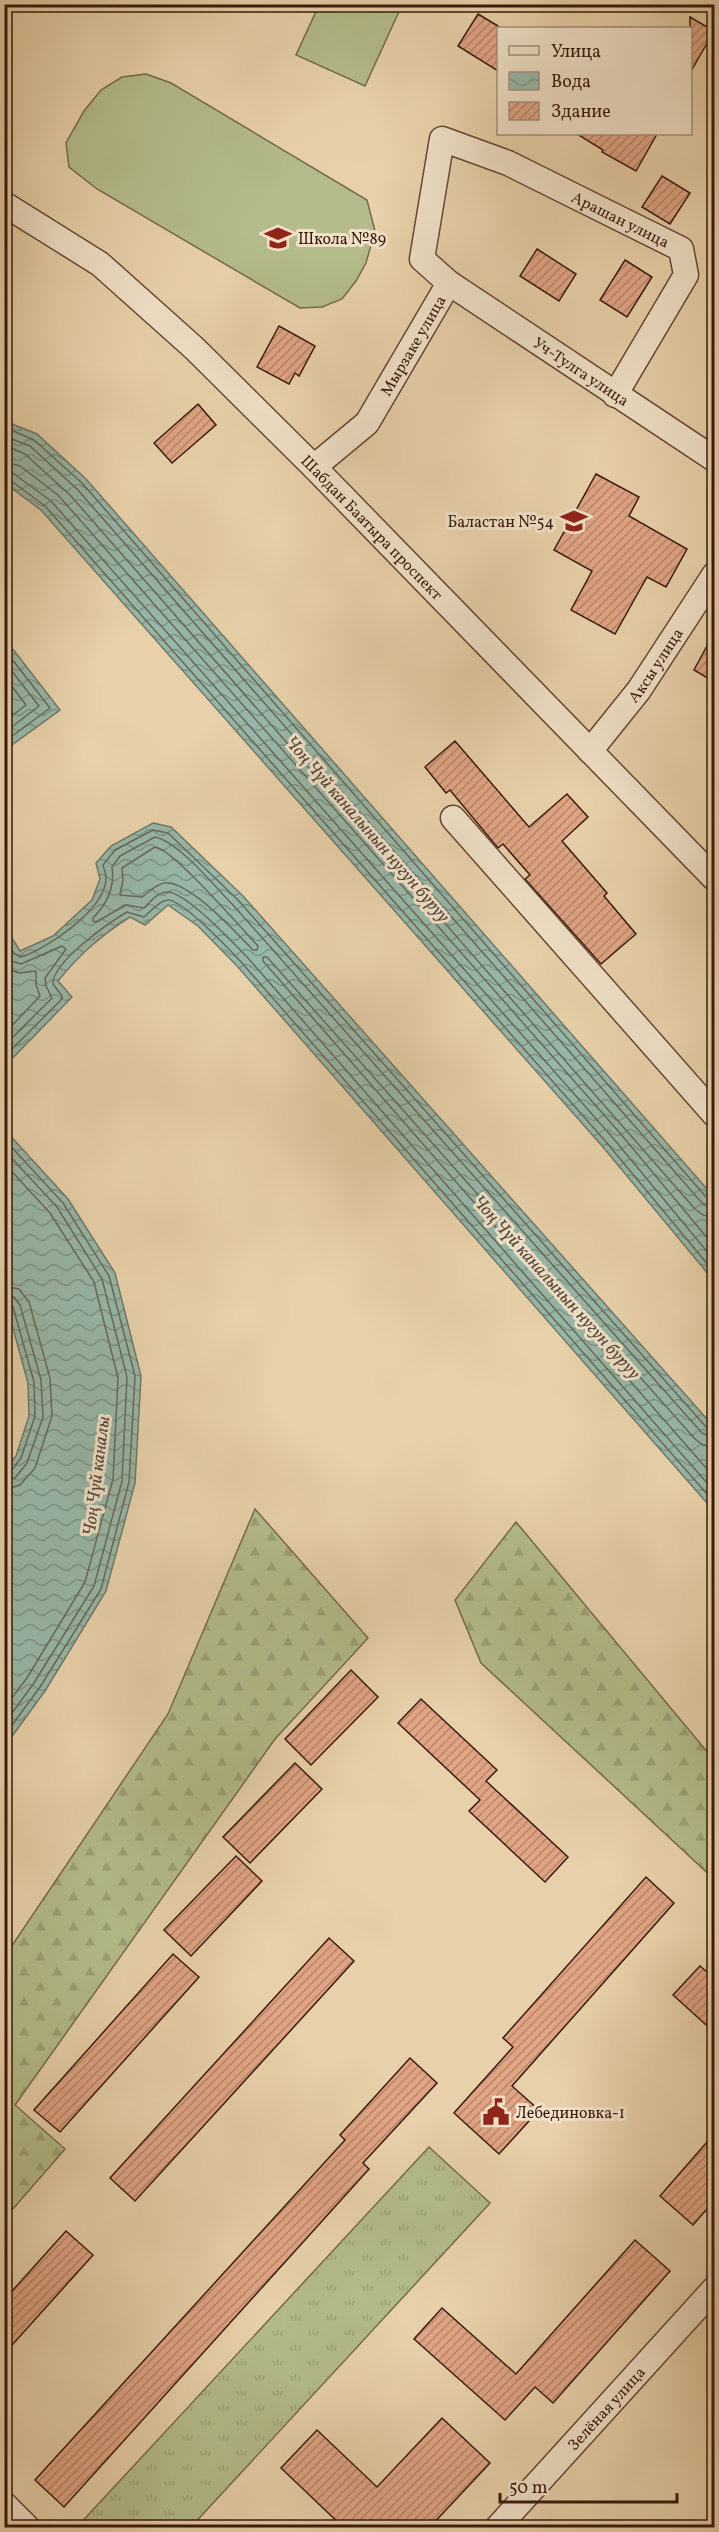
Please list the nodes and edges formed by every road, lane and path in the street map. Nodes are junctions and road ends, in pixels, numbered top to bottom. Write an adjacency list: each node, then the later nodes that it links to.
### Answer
1 (442, 139): 3 (street, Мырзаке улица); 4 (street, Арашан улица)
2 (4, 204): 6 (street, Шабдан Баатыра проспект)
3 (449, 283): 4 (street, Уч-Тулга улица); 6 (street, Мырзаке улица)
4 (615, 395): 5 (street, Уч-Тулга улица)
5 (714, 459)
6 (314, 467): 8 (street, Шабдан Баатыра проспект)
7 (714, 575): 8 (street, Аксы улица)
8 (590, 751): 10 (street, Шабдан Баатыра проспект)
9 (453, 818): 11 (street)
10 (714, 878)
11 (714, 1114)
12 (714, 2289): 15 (street, Зелёная улица)
13 (4, 2504): 14 (street)
14 (28, 2528)
15 (497, 2528)

